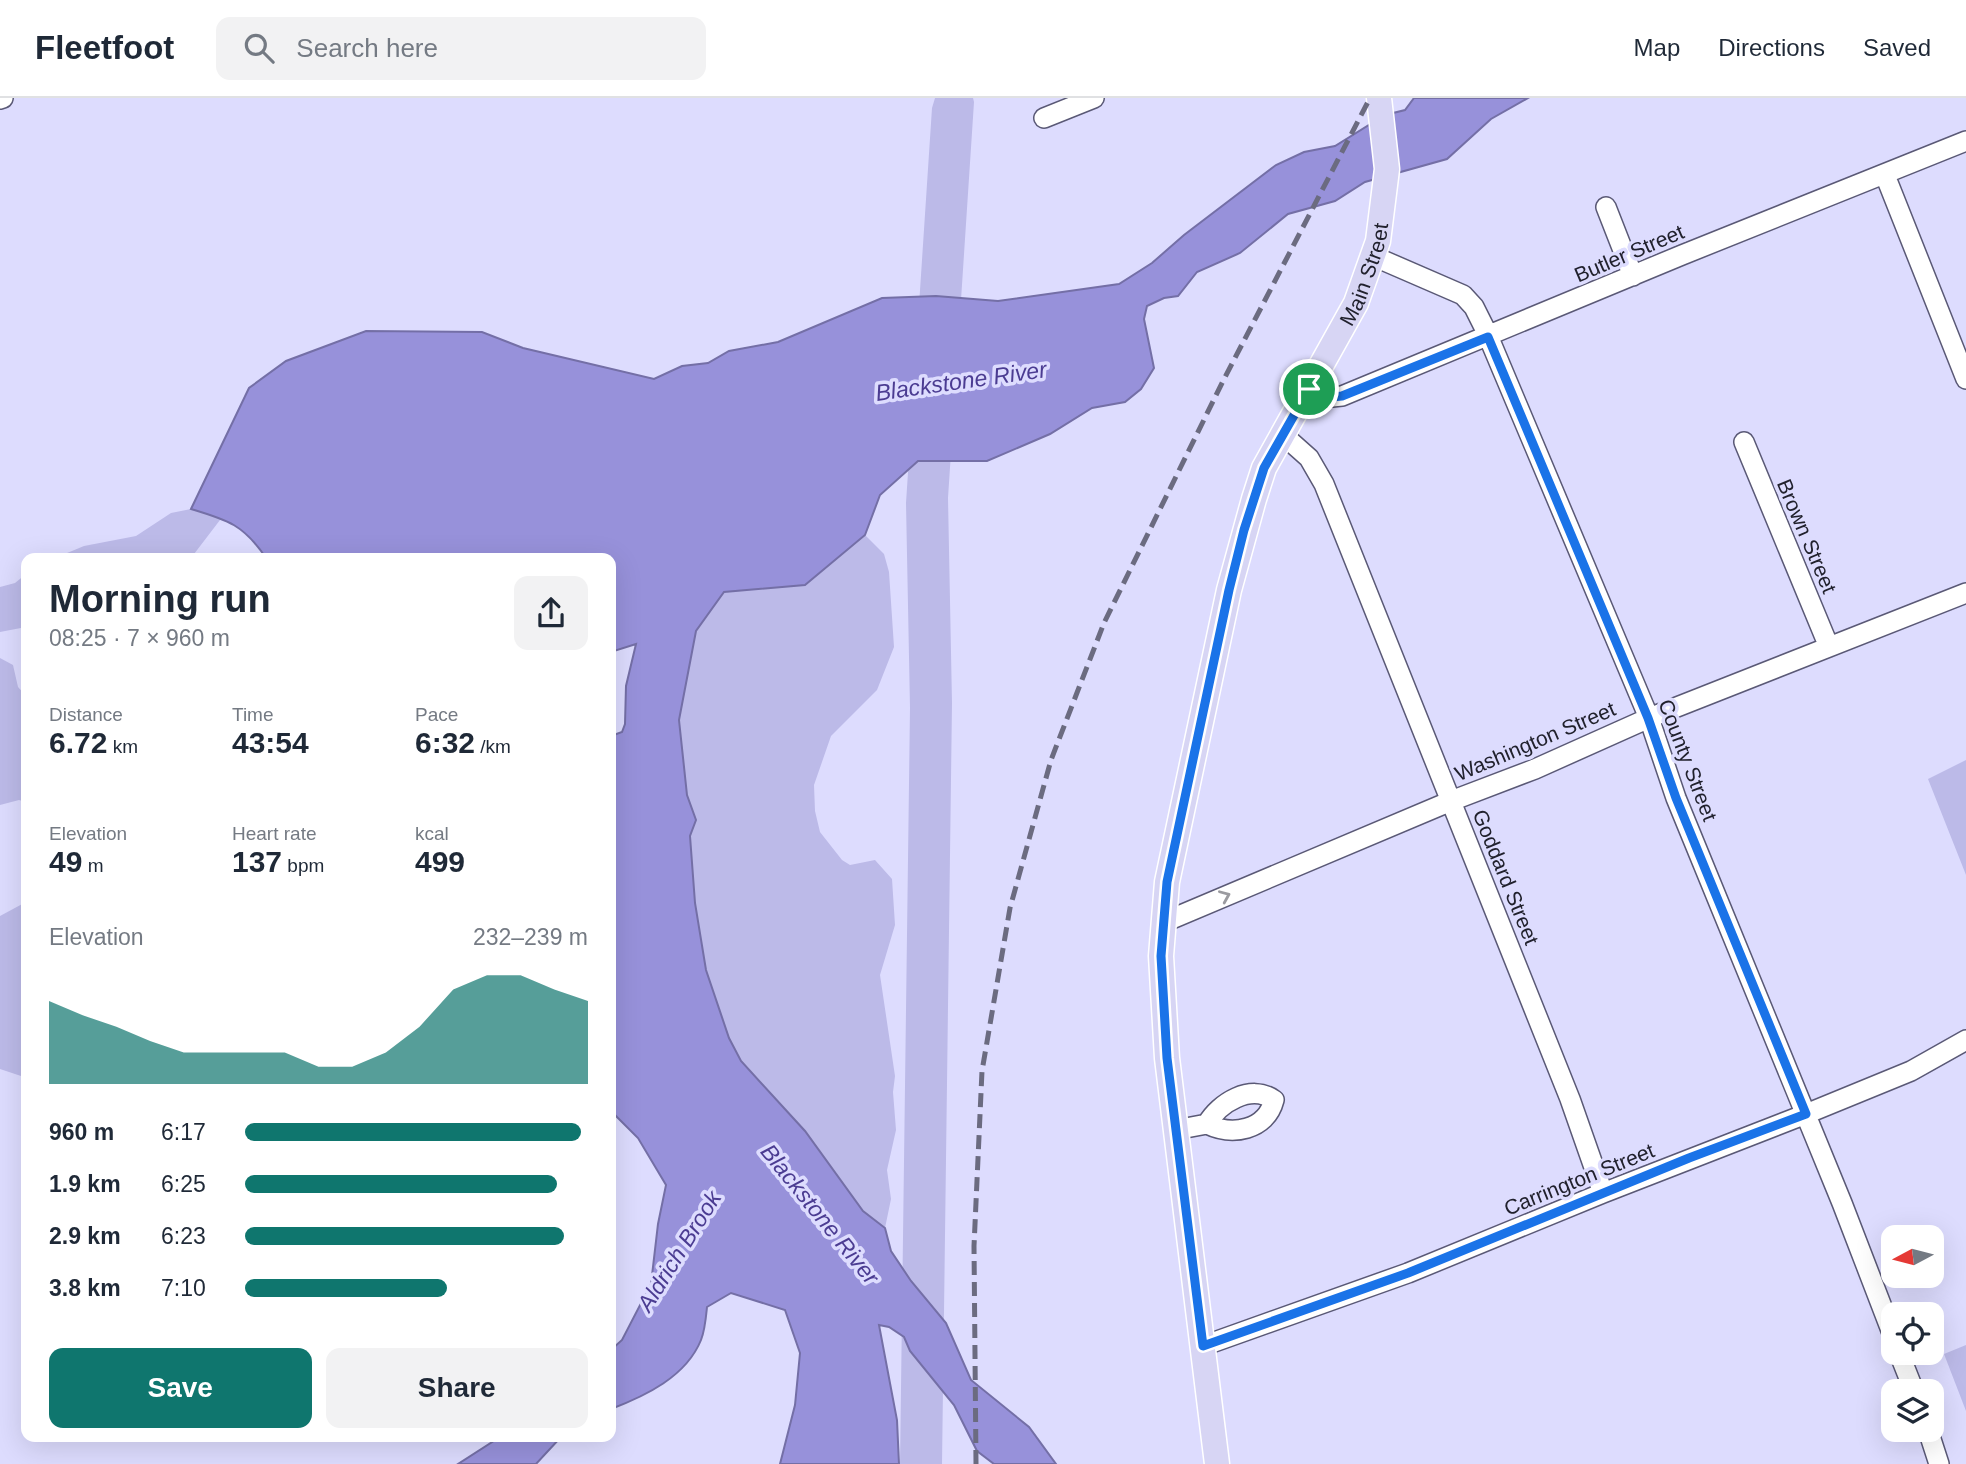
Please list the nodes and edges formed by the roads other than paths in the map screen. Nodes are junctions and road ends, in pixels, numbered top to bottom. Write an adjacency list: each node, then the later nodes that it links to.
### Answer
1 (1094, 98): 3 (street)
2 (1379, 98): 7 (main road, Main Street)
3 (1044, 118)
4 (1966, 141): 5 (street, Butler Street)
5 (1885, 175): 8 (street, Butler Street); 10 (street)
6 (1606, 207): 8 (street)
7 (1376, 249): 9 (street, County Street); 11 (main road, Main Street)
8 (1633, 276): 9 (street, Butler Street)
9 (1488, 337): 11 (street, Butler Street); 16 (street, County Street)
10 (1966, 379)
11 (1309, 389): 12 (main road, Main Street)
12 (1282, 434): 17 (street, Goddard Street); 18 (main road, Main Street)
13 (1744, 442): 15 (street, Brown Street)
14 (1966, 593): 15 (street, Washington Street)
15 (1829, 647): 16 (street, Washington Street)
16 (1648, 718): 17 (street, Washington Street); 20 (street, County Street)
17 (1451, 801): 18 (street, Washington Street, one-way to 17); 23 (street, Goddard Street)
18 (1163, 923): 22 (main road, Main Street)
19 (1966, 1040): 20 (street, Carrington Street)
20 (1806, 1114): 23 (street, Carrington Street); 24 (street, County Street)
21 (1207, 1124): 22 (street)
22 (1175, 1130): 25 (main road, Main Street)
23 (1603, 1193): 25 (street, Carrington Street)
24 (1881, 1305)
25 (1203, 1346): 27 (main road, Main Street)
26 (1932, 1442): 28 (street)
27 (1217, 1464)
28 (1939, 1464)

